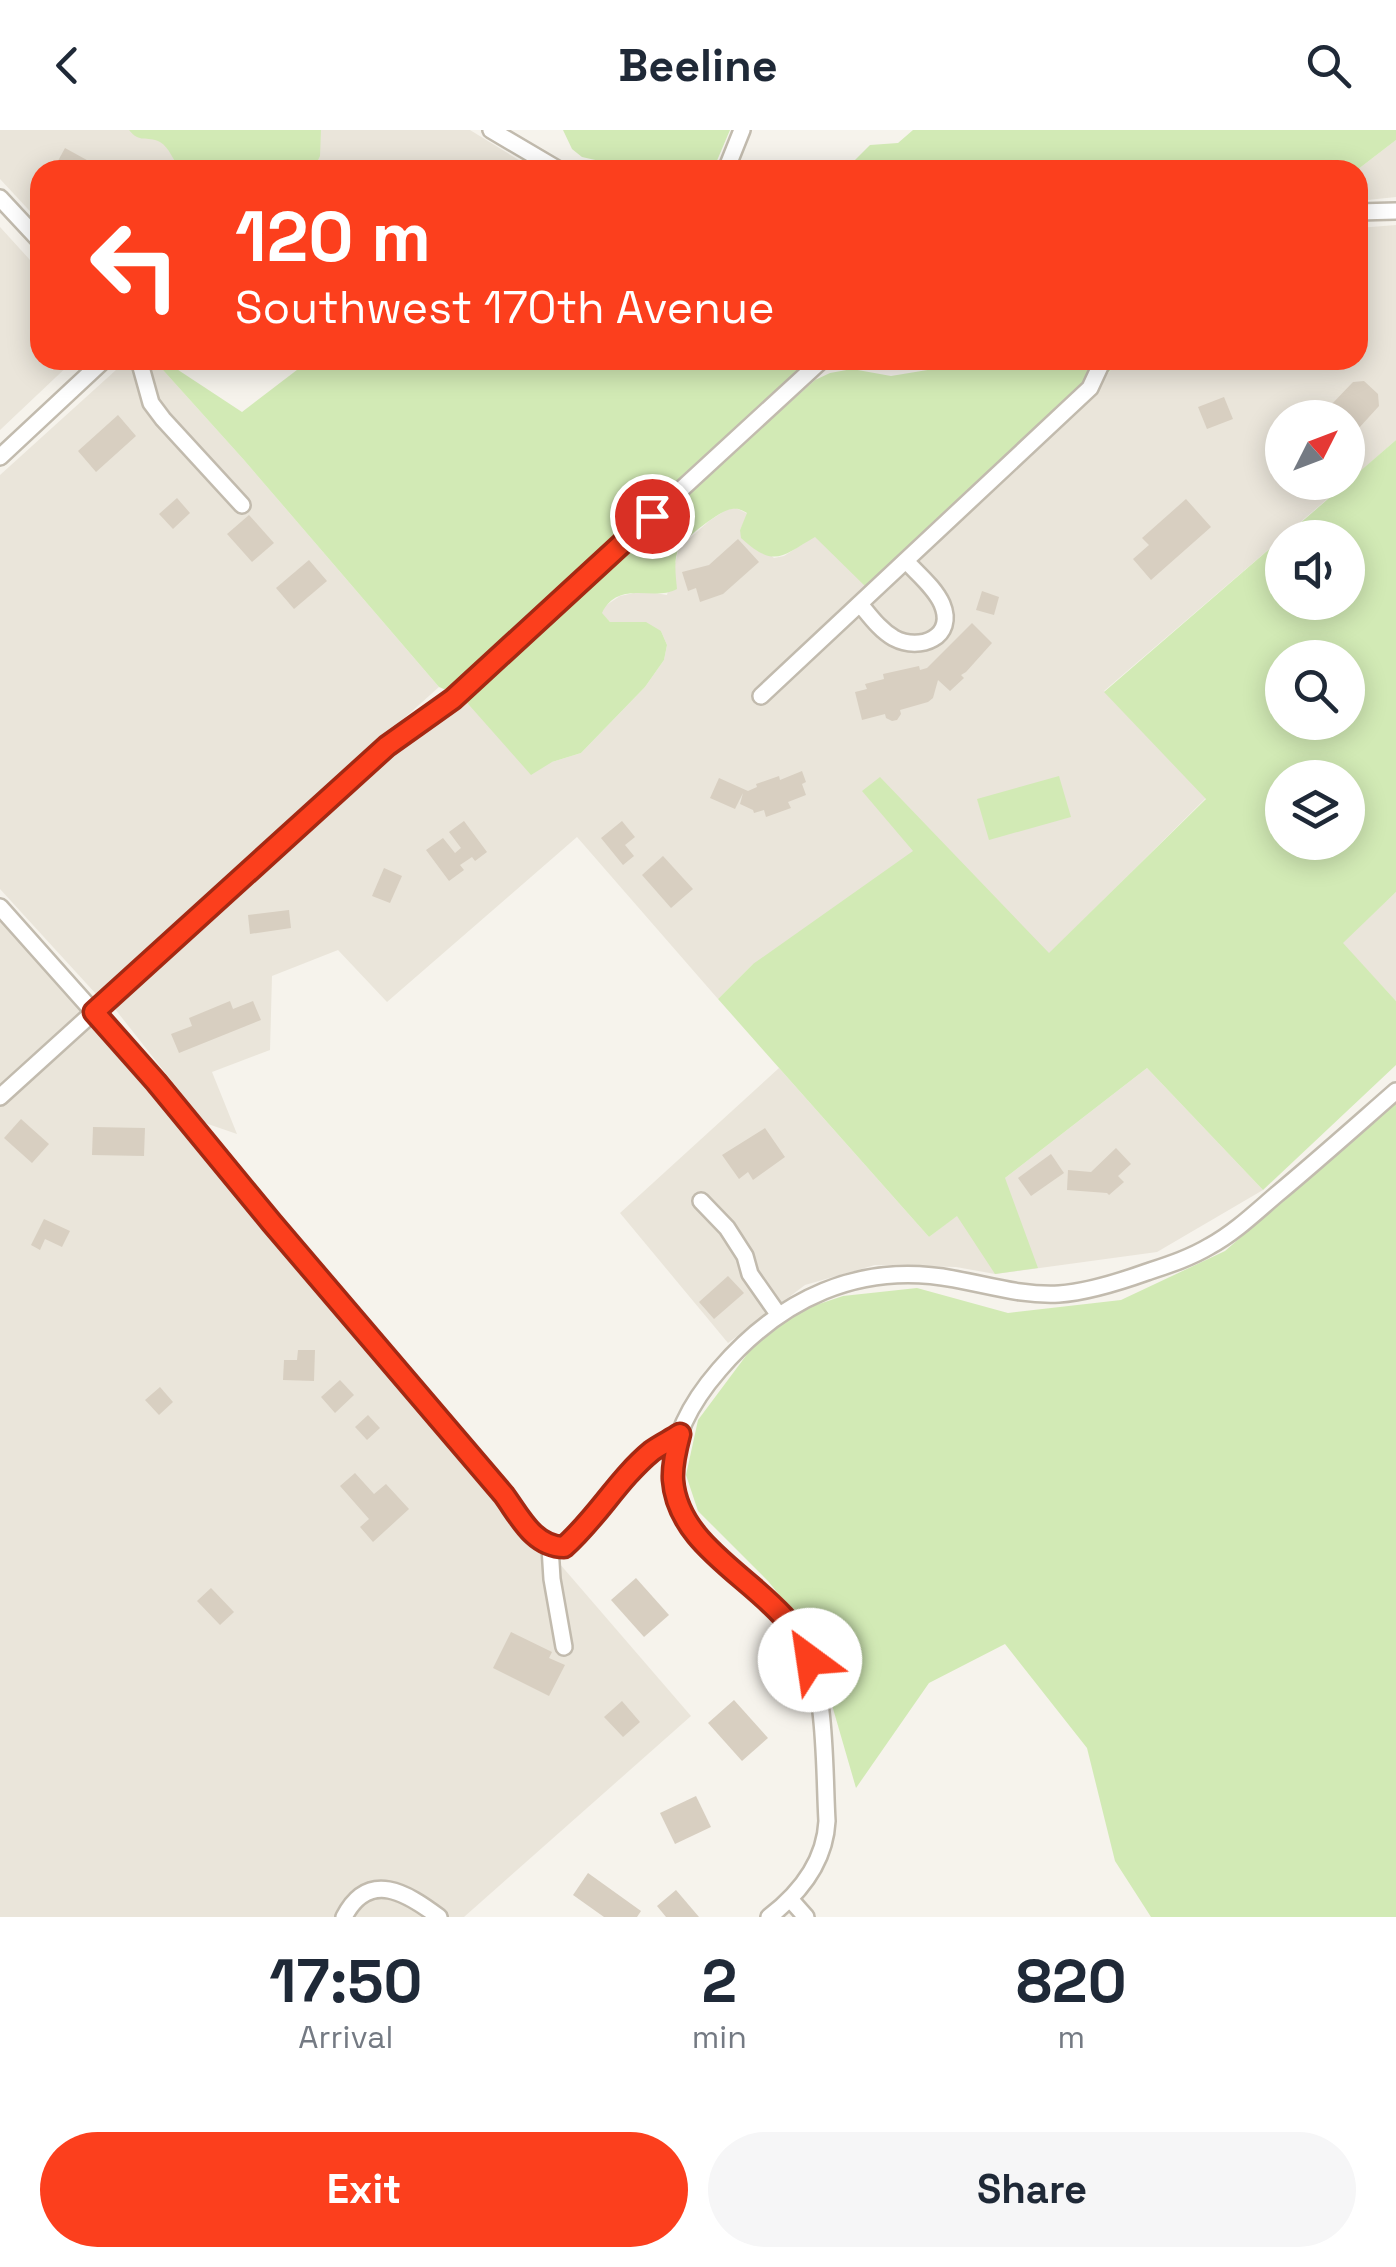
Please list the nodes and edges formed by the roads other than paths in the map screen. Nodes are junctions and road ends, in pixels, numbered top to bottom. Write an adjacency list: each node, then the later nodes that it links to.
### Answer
1 (491, 130): 3 (street)
2 (742, 130): 4 (street)
3 (542, 160)
4 (730, 160)
5 (0, 198): 8 (street)
6 (1396, 211): 7 (street)
7 (1368, 212)
8 (30, 230)
9 (93, 370): 13 (street)
10 (142, 370): 14 (street)
11 (811, 370): 19 (street)
12 (1099, 370): 15 (street)
13 (0, 458)
14 (242, 505)
15 (906, 561): 16 (street); 16 (street)
16 (860, 604): 17 (street)
17 (761, 696)
18 (0, 907): 19 (street)
19 (94, 1012): 21 (street); 25 (street)
20 (1396, 1091): 23 (street)
21 (0, 1097)
22 (702, 1201): 23 (street)
23 (778, 1314): 24 (street)
24 (680, 1434): 25 (street); 27 (street)
25 (550, 1547): 26 (street)
26 (564, 1647)
27 (790, 1899): 30 (street); 31 (street)
28 (344, 1917): 29 (street)
29 (439, 1917)
30 (768, 1917)
31 (806, 1917)

